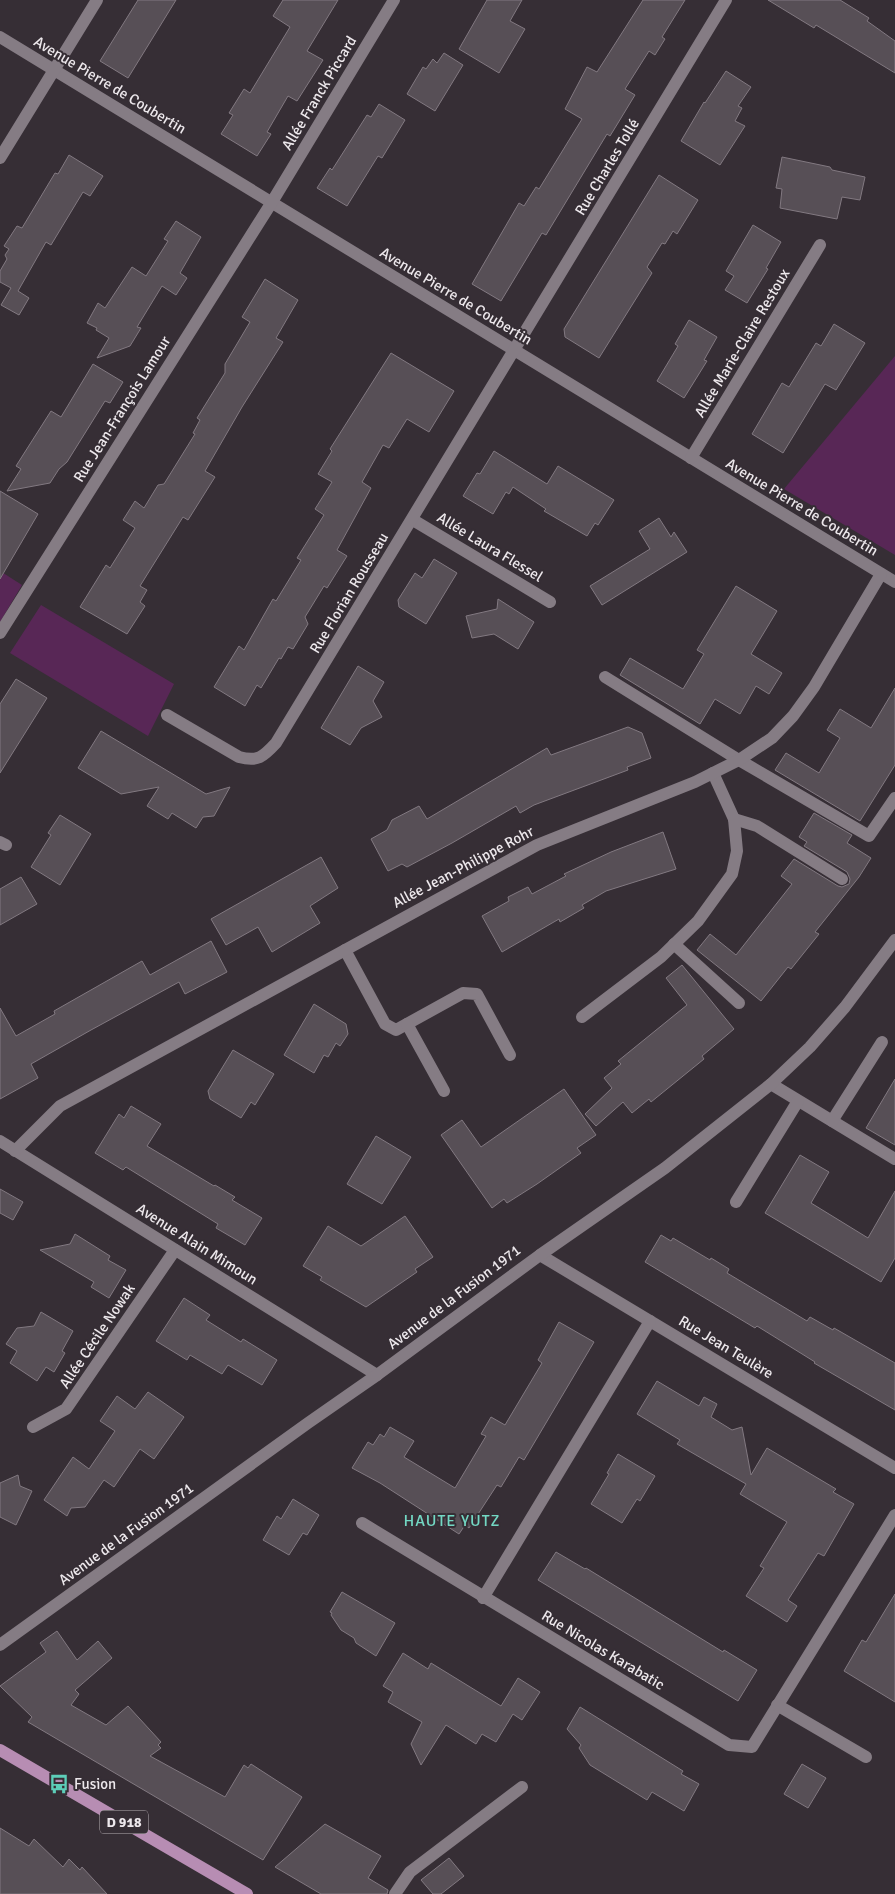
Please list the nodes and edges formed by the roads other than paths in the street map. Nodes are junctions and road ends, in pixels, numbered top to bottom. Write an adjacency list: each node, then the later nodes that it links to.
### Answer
1 (97, 0): 5 (street)
2 (394, 0): 7 (street, Allée Franck Piccard)
3 (726, 0): 9 (street, Rue Charles Tollé)
4 (0, 37): 5 (street, Avenue Pierre de Coubertin)
5 (54, 70): 6 (street); 7 (street, Avenue Pierre de Coubertin)
6 (0, 158)
7 (272, 202): 9 (street, Avenue Pierre de Coubertin); 15 (street, Rue Jean-François Lamour)
8 (820, 245): 10 (street, Allée Marie-Claire Restoux)
9 (514, 350): 10 (street, Avenue Pierre de Coubertin); 11 (street, Rue Florian Rousseau)
10 (691, 458): 12 (street, Avenue Pierre de Coubertin)
11 (413, 520): 14 (street, Allée Laura Flessel); 17 (street, Rue Florian Rousseau)
12 (881, 574): 13 (street, Avenue Pierre de Coubertin); 18 (street, Allée Jean-Philippe Rohr)
13 (895, 582)
14 (550, 602)
15 (0, 633)
16 (604, 677): 18 (street)
17 (167, 715)
18 (739, 760): 19 (street, Allée Jean-Philippe Rohr); 20 (street)
19 (713, 773): 21 (street); 25 (street, Allée Jean-Philippe Rohr)
20 (895, 798)
21 (734, 819): 22 (street); 24 (street)
22 (842, 878)
23 (895, 940): 31 (street, Avenue de la Fusion 1971)
24 (674, 944): 26 (street); 27 (street)
25 (346, 950): 28 (street); 36 (street, Allée Jean-Philippe Rohr)
26 (739, 1003)
27 (582, 1017)
28 (407, 1024): 30 (street); 32 (street)
29 (882, 1042): 34 (street)
30 (510, 1055)
31 (771, 1084): 33 (street); 40 (street, Avenue de la Fusion 1971)
32 (444, 1091)
33 (798, 1101): 34 (street); 38 (street)
34 (832, 1121): 37 (street)
35 (0, 1141): 36 (street, Avenue Alain Mimoun)
36 (15, 1151): 39 (street, Avenue Alain Mimoun)
37 (895, 1159)
38 (736, 1202)
39 (175, 1250): 42 (street, Avenue Alain Mimoun); 43 (street, Allée Cécile Nowak)
40 (540, 1255): 41 (street, Rue Jean Teulère); 42 (street, Avenue de la Fusion 1971)
41 (650, 1321): 44 (street, Rue Jean Teulère); 47 (street)
42 (377, 1375): 48 (street, Avenue de la Fusion 1971)
43 (33, 1427)
44 (895, 1468)
45 (895, 1515): 49 (street, Rue Nicolas Karabatic)
46 (362, 1524): 47 (street)
47 (484, 1598): 49 (street, Rue Nicolas Karabatic)
48 (0, 1645)
49 (778, 1705): 51 (street)
50 (0, 1750): 53 (main road, D 918)
51 (866, 1757)
52 (522, 1786): 54 (street)
53 (247, 1894)
54 (395, 1894)

